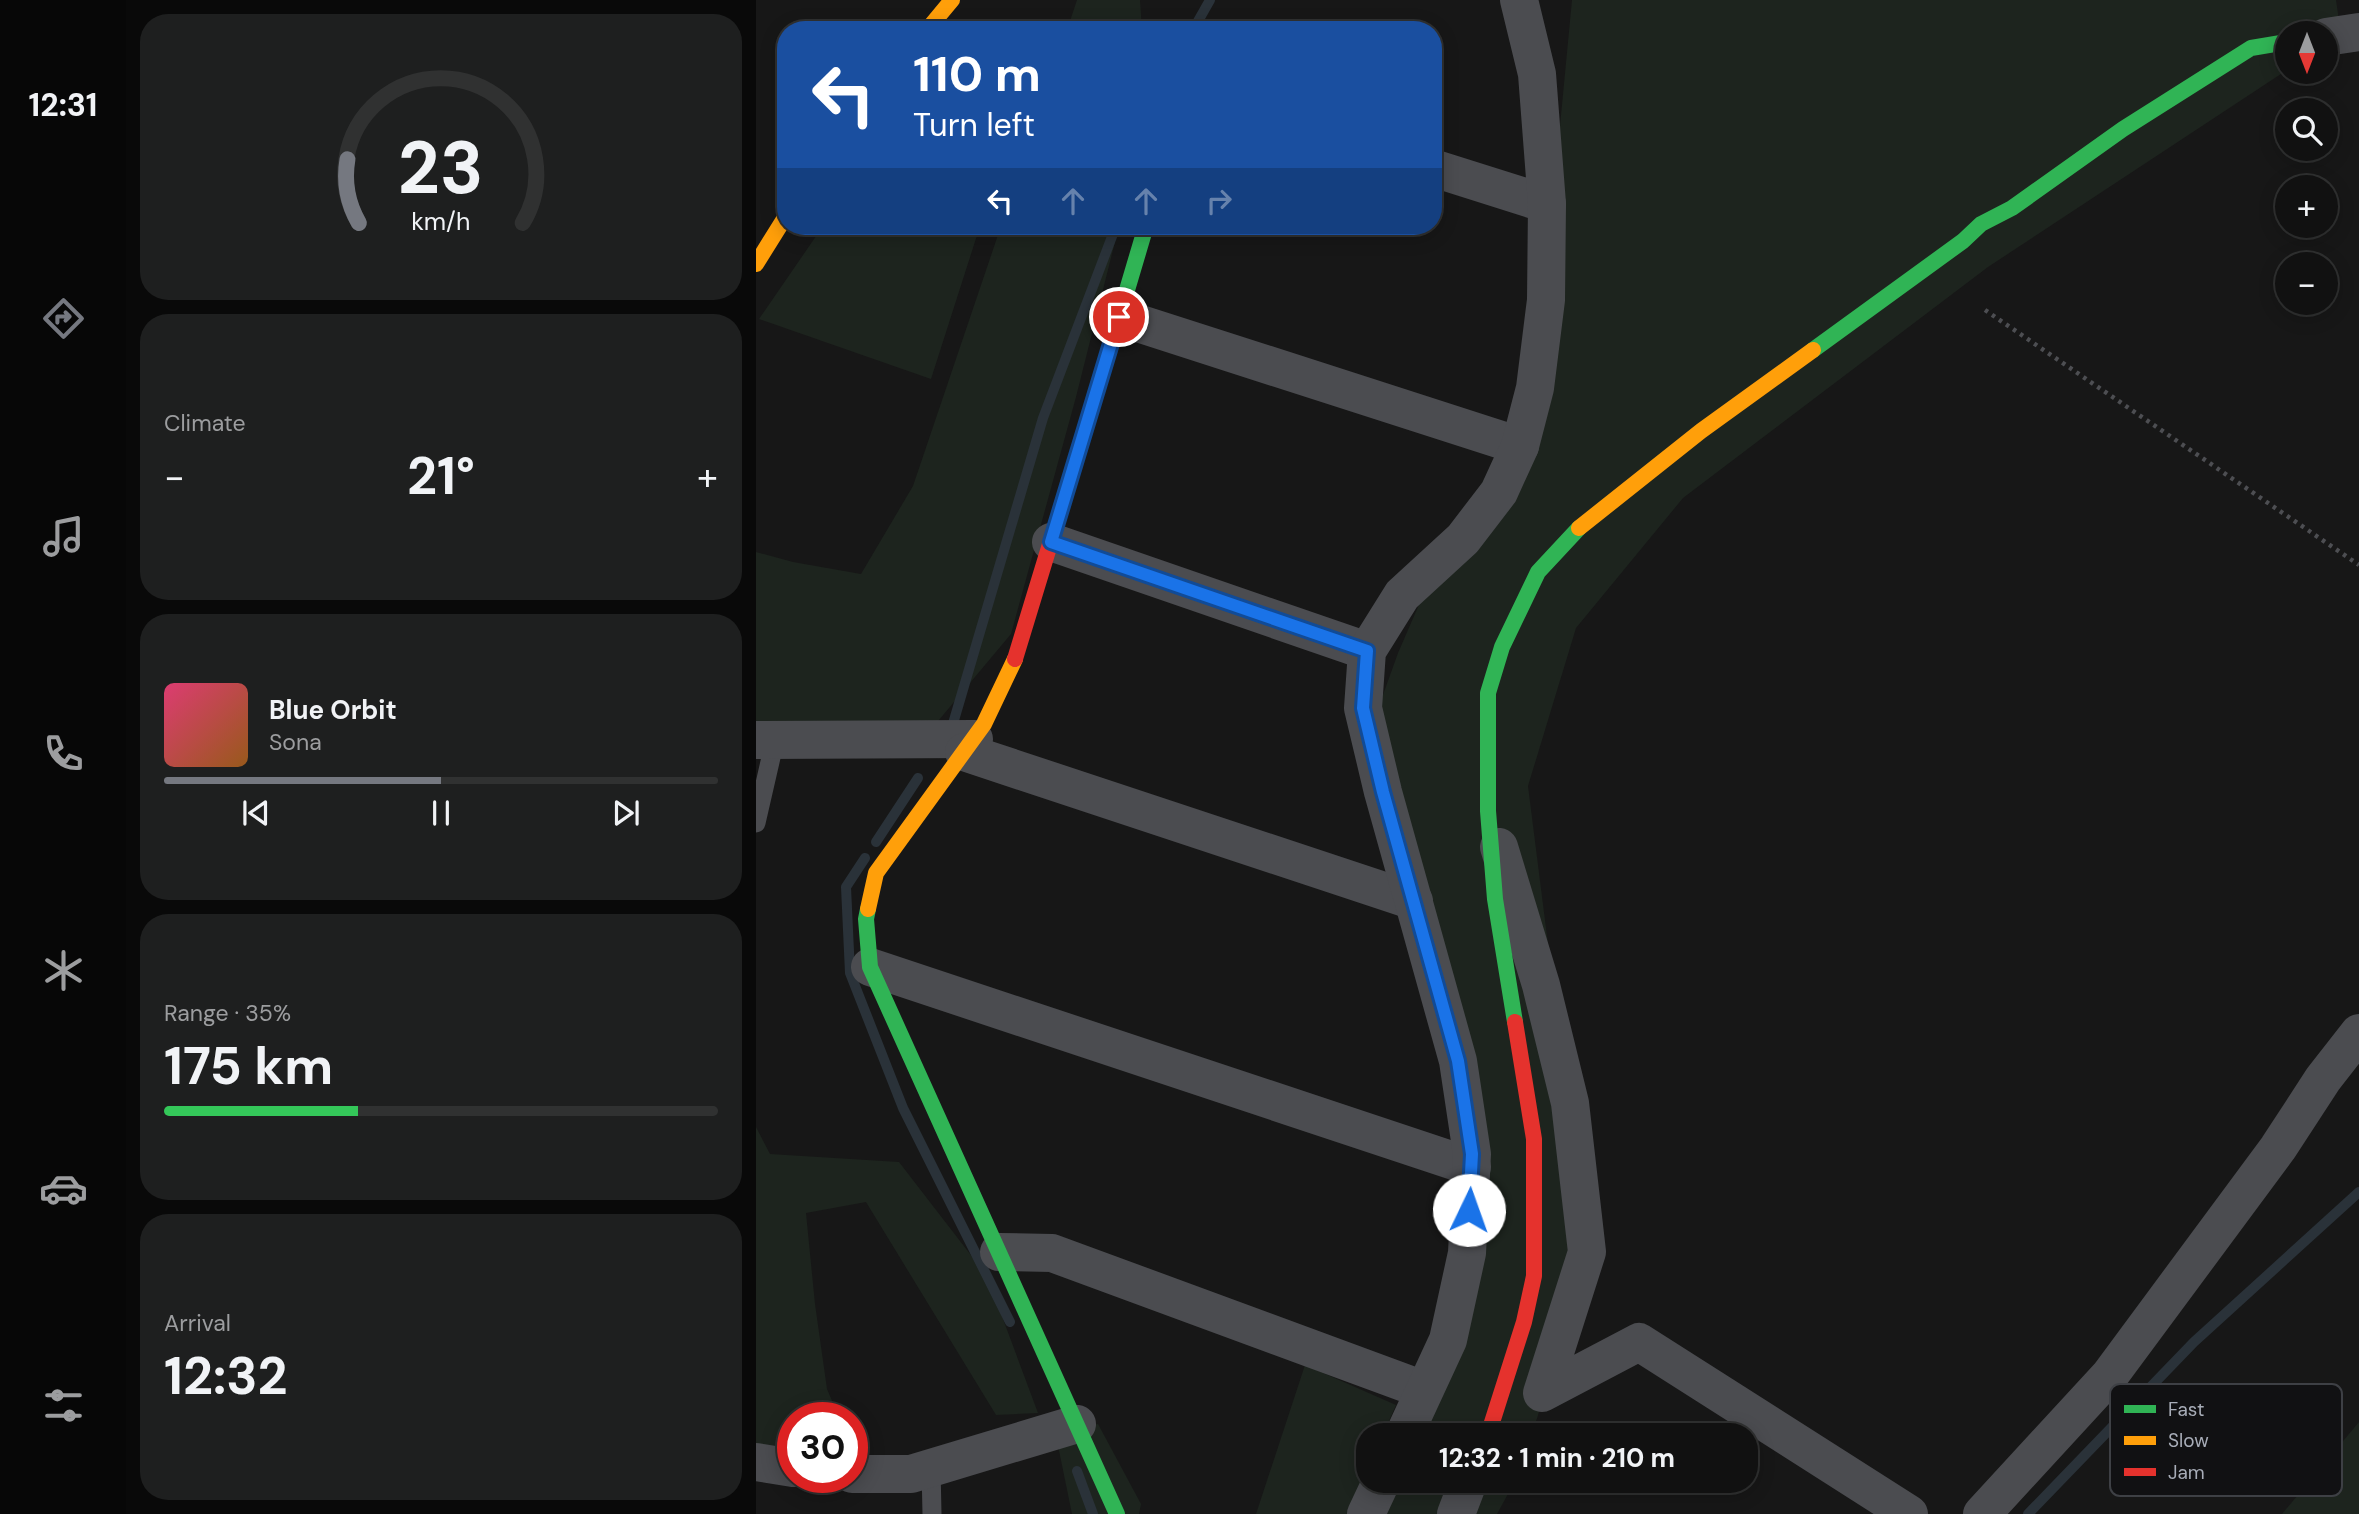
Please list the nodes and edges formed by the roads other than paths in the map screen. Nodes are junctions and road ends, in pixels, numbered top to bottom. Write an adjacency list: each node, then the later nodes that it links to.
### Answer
1 (952, 0): 3 (street)
2 (1519, 0): 8 (street)
3 (934, 21)
4 (2359, 32): 5 (street)
5 (2338, 35)
6 (2275, 45): 18 (street)
7 (1442, 171): 8 (street)
8 (1547, 204): 13 (street)
9 (777, 230): 11 (street)
10 (1143, 235): 12 (street)
11 (756, 264)
12 (1119, 317): 13 (street); 14 (street)
13 (1520, 446): 15 (street)
14 (1051, 542): 15 (street); 17 (street)
15 (1367, 651): 20 (street)
16 (765, 740): 17 (street); 19 (lane)
17 (969, 745): 20 (street); 21 (street)
18 (1488, 811): 27 (street); 39 (street)
19 (756, 822)
20 (1414, 901): 23 (street)
21 (870, 967): 23 (street); 24 (street)
22 (2359, 1033): 40 (street)
23 (1472, 1167): 25 (street)
24 (999, 1252): 25 (street); 28 (street)
25 (1424, 1390): 26 (street)
26 (1409, 1423)
27 (1492, 1423)
28 (1067, 1427): 31 (street); 36 (street)
29 (756, 1462): 30 (street)
30 (777, 1465)
31 (931, 1467): 32 (street); 35 (lane)
32 (868, 1474)
33 (1376, 1493): 37 (street)
34 (1464, 1493): 38 (street)
35 (932, 1514)
36 (1117, 1514)
37 (1366, 1514)
38 (1456, 1514)
39 (1909, 1514)
40 (1982, 1514)

